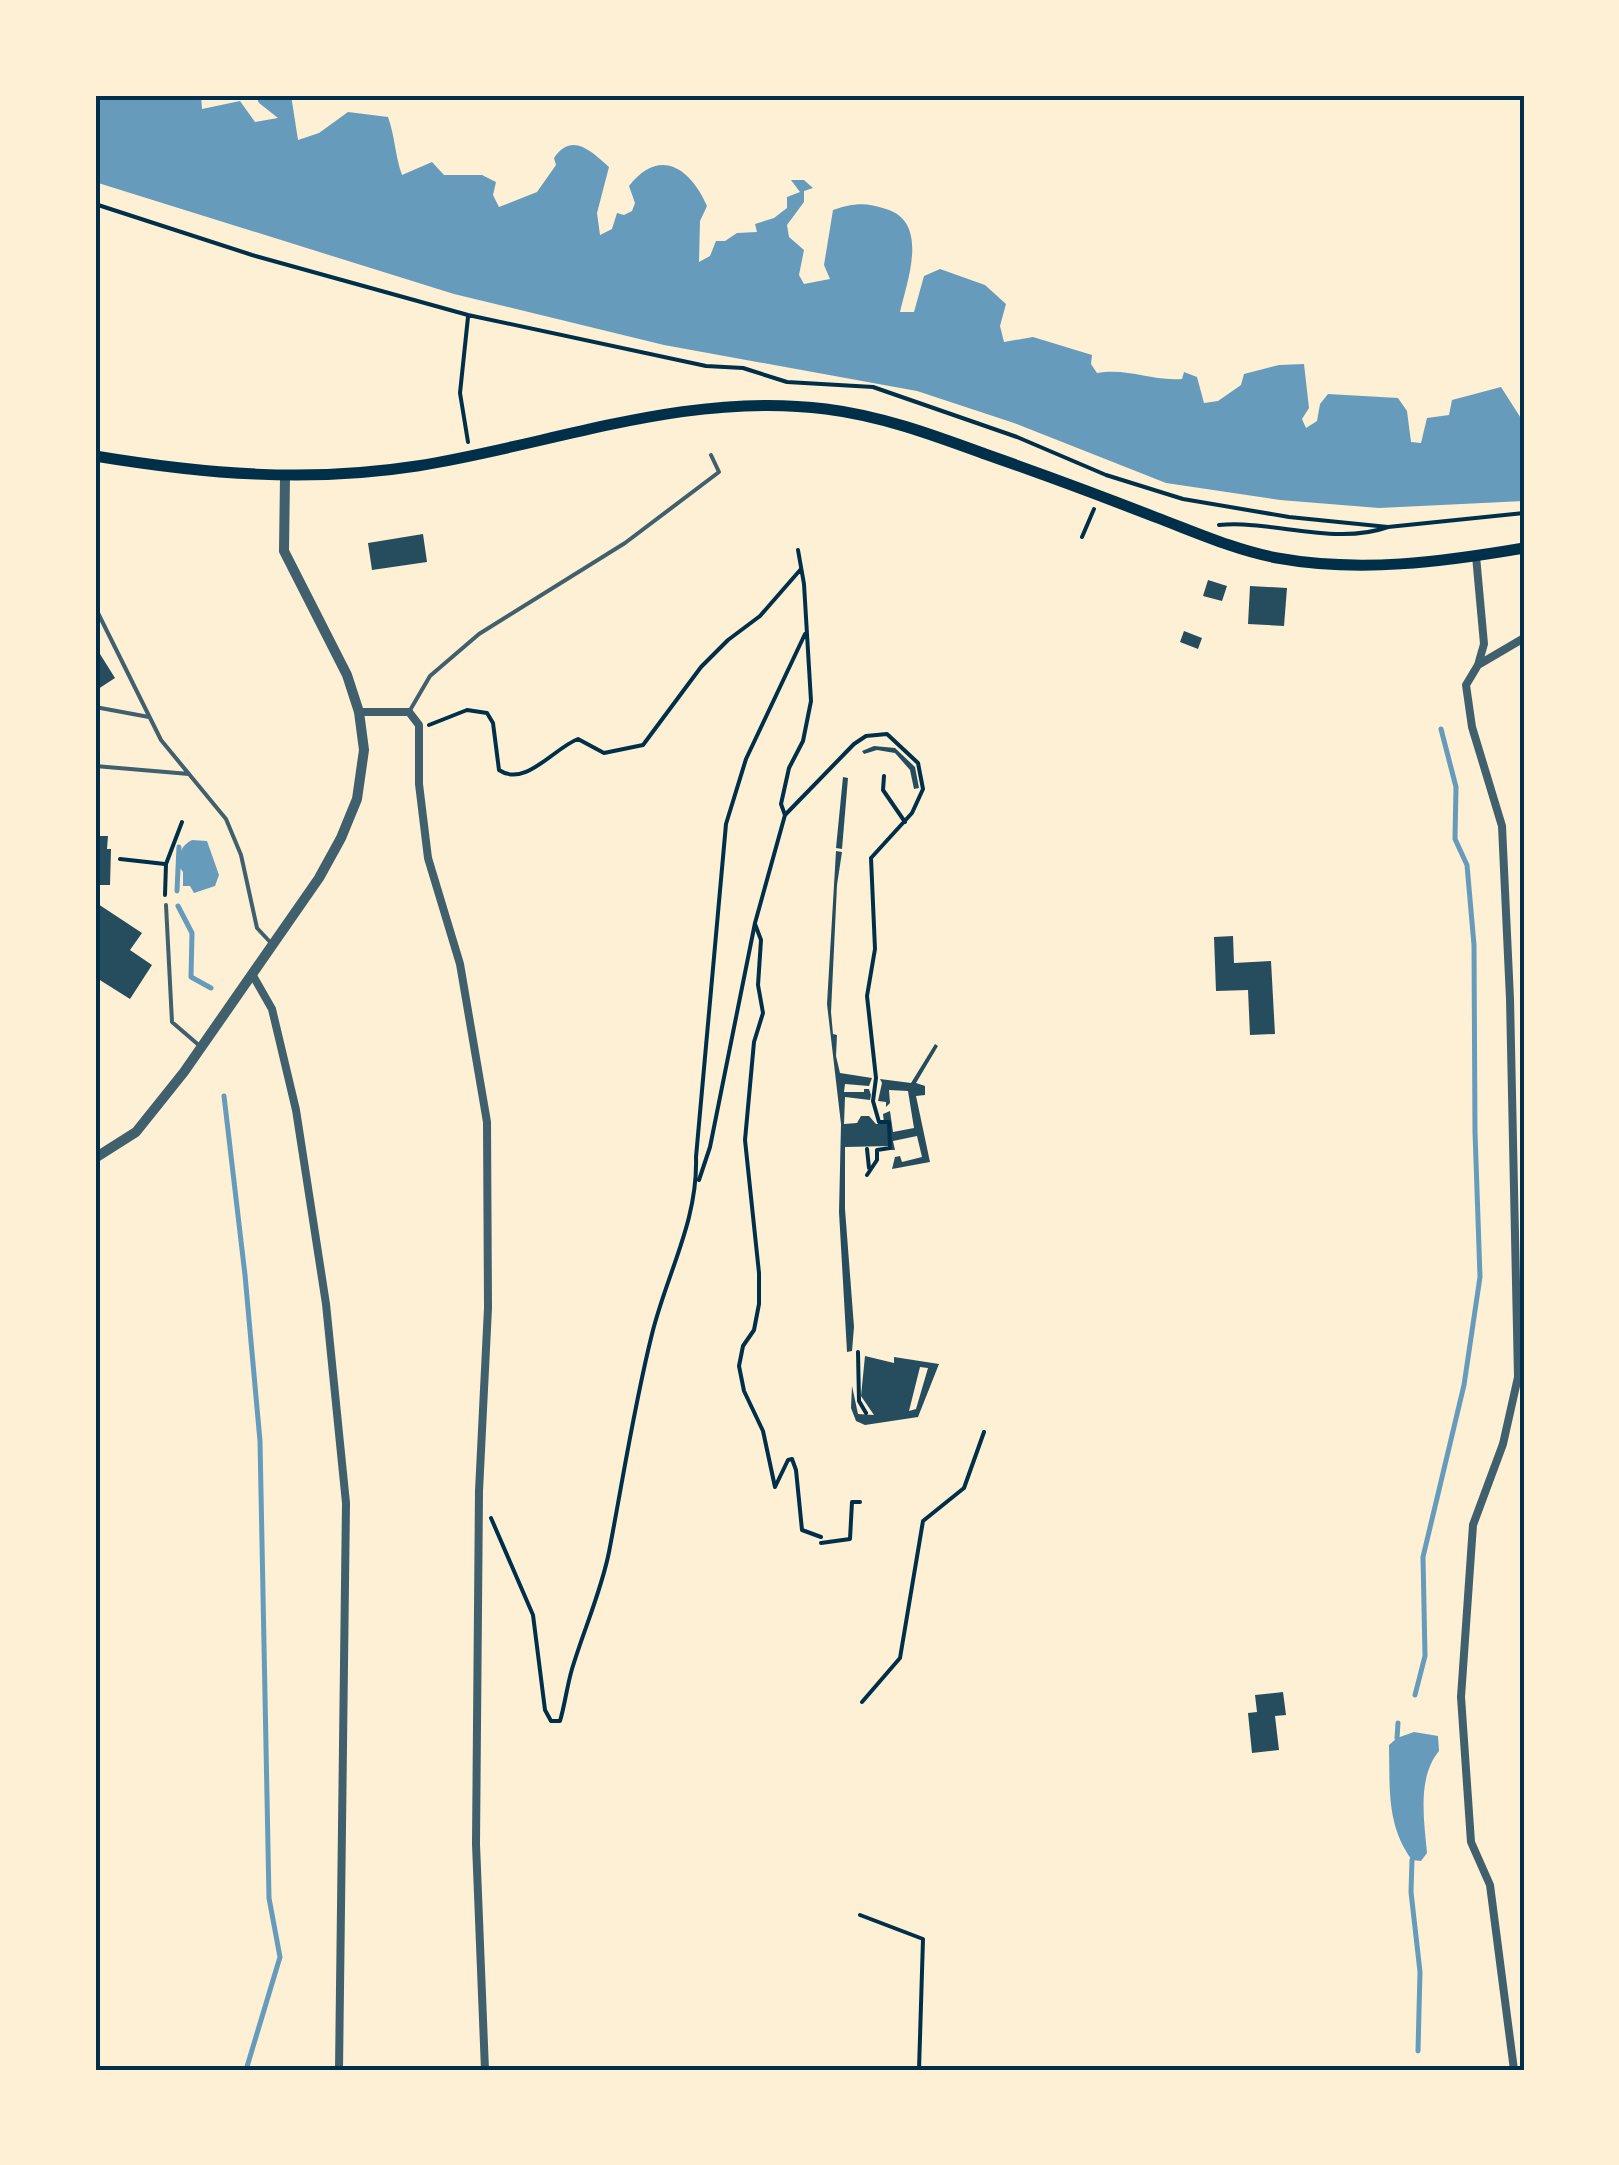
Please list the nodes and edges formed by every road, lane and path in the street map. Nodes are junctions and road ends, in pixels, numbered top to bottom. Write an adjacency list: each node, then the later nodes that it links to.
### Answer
1 (95, 204): 2 (path)
2 (468, 316): 5 (path); 9 (path)
3 (711, 455): 22 (lane)
4 (95, 456): 6 (main road)
5 (470, 456): 6 (main road); 7 (main road)
6 (285, 477): 21 (street)
7 (1100, 496): 10 (main road); 11 (path)
8 (1524, 513): 9 (path)
9 (1388, 527): 10 (path)
10 (1202, 534): 14 (main road)
11 (1082, 537)
12 (1524, 548): 14 (main road)
13 (798, 550): 15 (path)
14 (1476, 556): 19 (street)
15 (801, 568): 17 (path); 24 (path)
16 (95, 607): 23 (lane)
17 (805, 634): 28 (path); 40 (path)
18 (1524, 638): 19 (street)
19 (1478, 665): 51 (street)
20 (95, 706): 23 (lane)
21 (359, 712): 22 (street); 35 (street)
22 (409, 712): 24 (street)
23 (149, 717): 26 (lane)
24 (418, 725): 44 (street)
25 (95, 766): 26 (lane)
26 (188, 774): 35 (lane)
27 (884, 776): 30 (path)
28 (785, 815): 30 (path); 34 (path)
29 (182, 822): 32 (path)
30 (905, 822): 38 (path)
31 (120, 859): 32 (path)
32 (166, 864): 33 (path)
33 (166, 905): 37 (lane)
34 (755, 924): 40 (path); 45 (path)
35 (273, 945): 36 (street)
36 (252, 974): 37 (street); 48 (street)
37 (201, 1046): 39 (street)
38 (867, 1149)
39 (95, 1158)
40 (697, 1184): 44 (path)
41 (858, 1352): 42 (path)
42 (866, 1413)
43 (984, 1432): 46 (path)
44 (479, 1491): 49 (street)
45 (860, 1502)
46 (862, 1702)
47 (860, 1915): 50 (path)
48 (339, 2070)
49 (485, 2070)
50 (919, 2070)
51 (1514, 2070)

